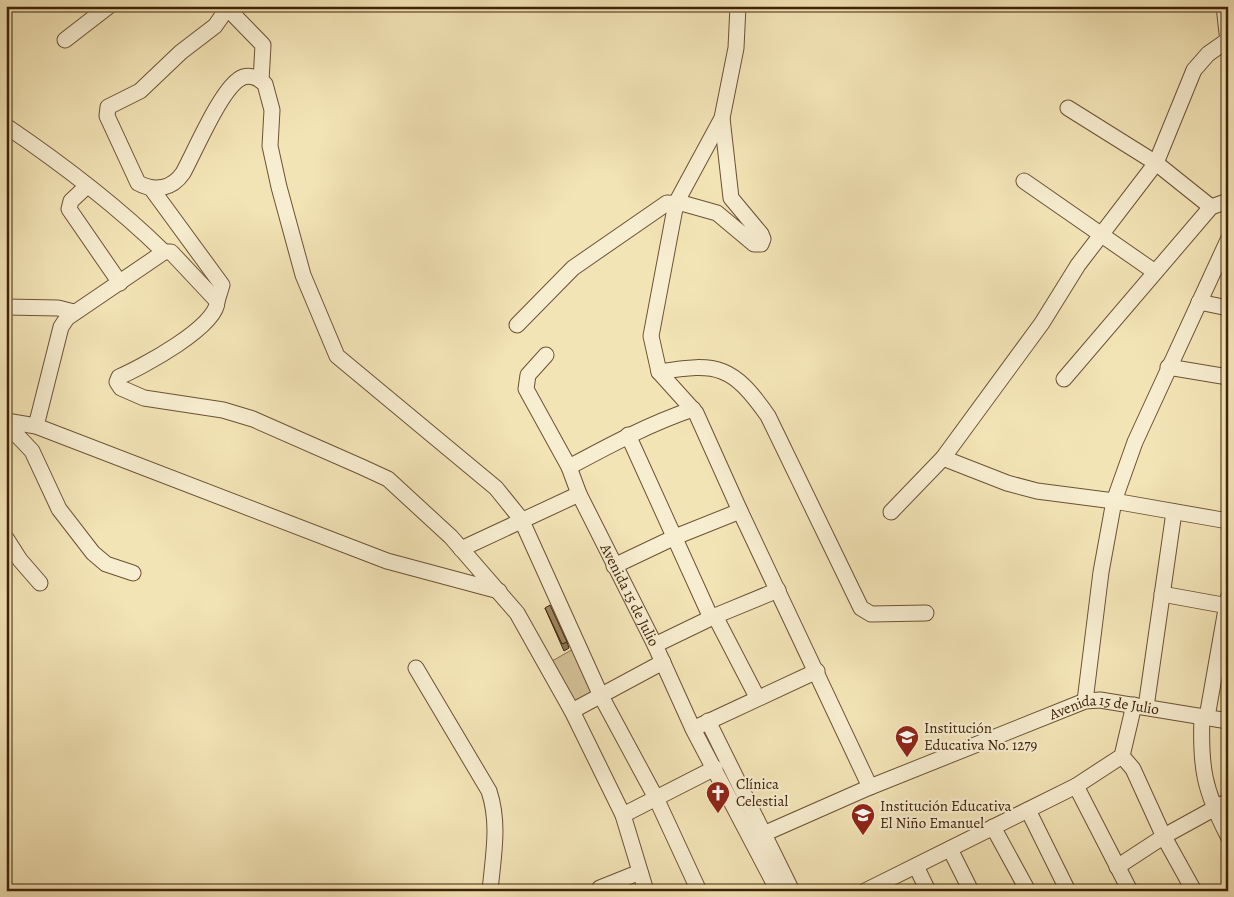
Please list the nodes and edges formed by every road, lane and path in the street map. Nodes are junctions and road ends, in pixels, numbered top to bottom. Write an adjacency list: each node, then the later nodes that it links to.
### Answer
1 (109, 6): 5 (street)
2 (738, 6): 9 (street)
3 (1224, 6): 6 (street)
4 (229, 8): 7 (street); 14 (street)
5 (65, 40)
6 (1228, 41): 11 (street)
7 (261, 81): 14 (street); 45 (street)
8 (1068, 108): 11 (street)
9 (722, 118): 16 (street); 16 (street)
10 (6, 126): 13 (street)
11 (1156, 163): 17 (street); 18 (street)
12 (1024, 181): 18 (street)
13 (87, 186): 20 (street); 22 (street)
14 (151, 188): 23 (street)
15 (1228, 201): 17 (street)
16 (676, 203): 28 (street); 31 (street)
17 (1211, 207): 21 (street)
18 (1101, 235): 21 (street); 38 (street)
19 (1228, 240): 24 (street)
20 (164, 252): 22 (street); 23 (street)
21 (1155, 272): 33 (street)
22 (120, 283): 27 (street)
23 (217, 301): 49 (street)
24 (1199, 302): 26 (street); 30 (street)
25 (6, 307): 27 (street)
26 (1228, 308)
27 (74, 312): 36 (street)
28 (517, 325)
29 (546, 354): 39 (street, Avenida 15 de Julio)
30 (1168, 367): 32 (street); 41 (street)
31 (659, 372): 34 (street); 57 (street)
32 (1228, 377)
33 (1064, 379)
34 (693, 409): 37 (street); 42 (street)
35 (8, 421): 36 (street); 51 (street)
36 (36, 426): 54 (street)
37 (628, 435): 39 (street); 47 (street)
38 (943, 458): 41 (street); 43 (street)
39 (569, 467): 40 (street, Avenida 15 de Julio)
40 (579, 494): 45 (street); 50 (street, Avenida 15 de Julio)
41 (1114, 501): 44 (street); 65 (street)
42 (740, 511): 47 (street); 53 (street)
43 (891, 512)
44 (1174, 512): 46 (street); 55 (street)
45 (521, 519): 49 (street); 63 (street)
46 (1228, 521)
47 (675, 537): 50 (street); 58 (street)
48 (6, 538): 52 (street)
49 (461, 549): 54 (street)
50 (614, 566): 59 (street, Avenida 15 de Julio)
51 (133, 573)
52 (40, 582)
53 (778, 590): 58 (street); 62 (street)
54 (499, 591): 67 (street)
55 (1162, 594): 56 (street); 66 (street)
56 (1227, 603): 68 (street)
57 (926, 613)
58 (713, 617): 59 (street); 64 (street)
59 (655, 645): 60 (street, Avenida 15 de Julio)
60 (663, 662): 63 (street); 71 (street, Avenida 15 de Julio)
61 (416, 668): 90 (street)
62 (817, 672): 64 (street); 74 (street)
63 (601, 696): 67 (street); 76 (street)
64 (757, 697): 69 (street)
65 (1085, 701): 66 (street, Avenida 15 de Julio); 74 (street, Avenida 15 de Julio)
66 (1140, 706): 68 (street, Avenida 15 de Julio); 72 (street)
67 (572, 711): 80 (street)
68 (1205, 716): 70 (street, Avenida 15 de Julio); 79 (street)
69 (708, 721): 71 (street); 83 (street, Avenida 15 de Julio)
70 (1228, 721)
71 (693, 729): 73 (street, Avenida 15 de Julio)
72 (1122, 756): 75 (street); 84 (street)
73 (715, 768): 76 (street); 83 (street, Avenida 15 de Julio)
74 (870, 786): 83 (street, Avenida 15 de Julio)
75 (1076, 786): 78 (street); 87 (street)
76 (656, 798): 80 (street); 93 (street)
77 (1228, 802): 79 (street)
78 (1028, 810): 81 (street); 99 (street)
79 (1214, 810): 82 (street); 84 (street)
80 (623, 815): 88 (street)
81 (993, 827): 85 (street); 98 (street)
82 (1228, 836)
83 (758, 837): 89 (street, Avenida 15 de Julio); 94 (street, Avenida 15 de Julio)
84 (1164, 837): 87 (street); 101 (street)
85 (950, 849): 86 (street); 97 (street)
86 (916, 866): 95 (street); 96 (street)
87 (1117, 867): 100 (street)
88 (640, 872): 91 (street); 92 (street)
89 (771, 889)
90 (490, 891)
91 (600, 891)
92 (646, 891)
93 (699, 891)
94 (792, 891)
95 (865, 891)
96 (928, 891)
97 (971, 891)
98 (1028, 891)
99 (1068, 891)
100 (1130, 891)
101 (1194, 891)

